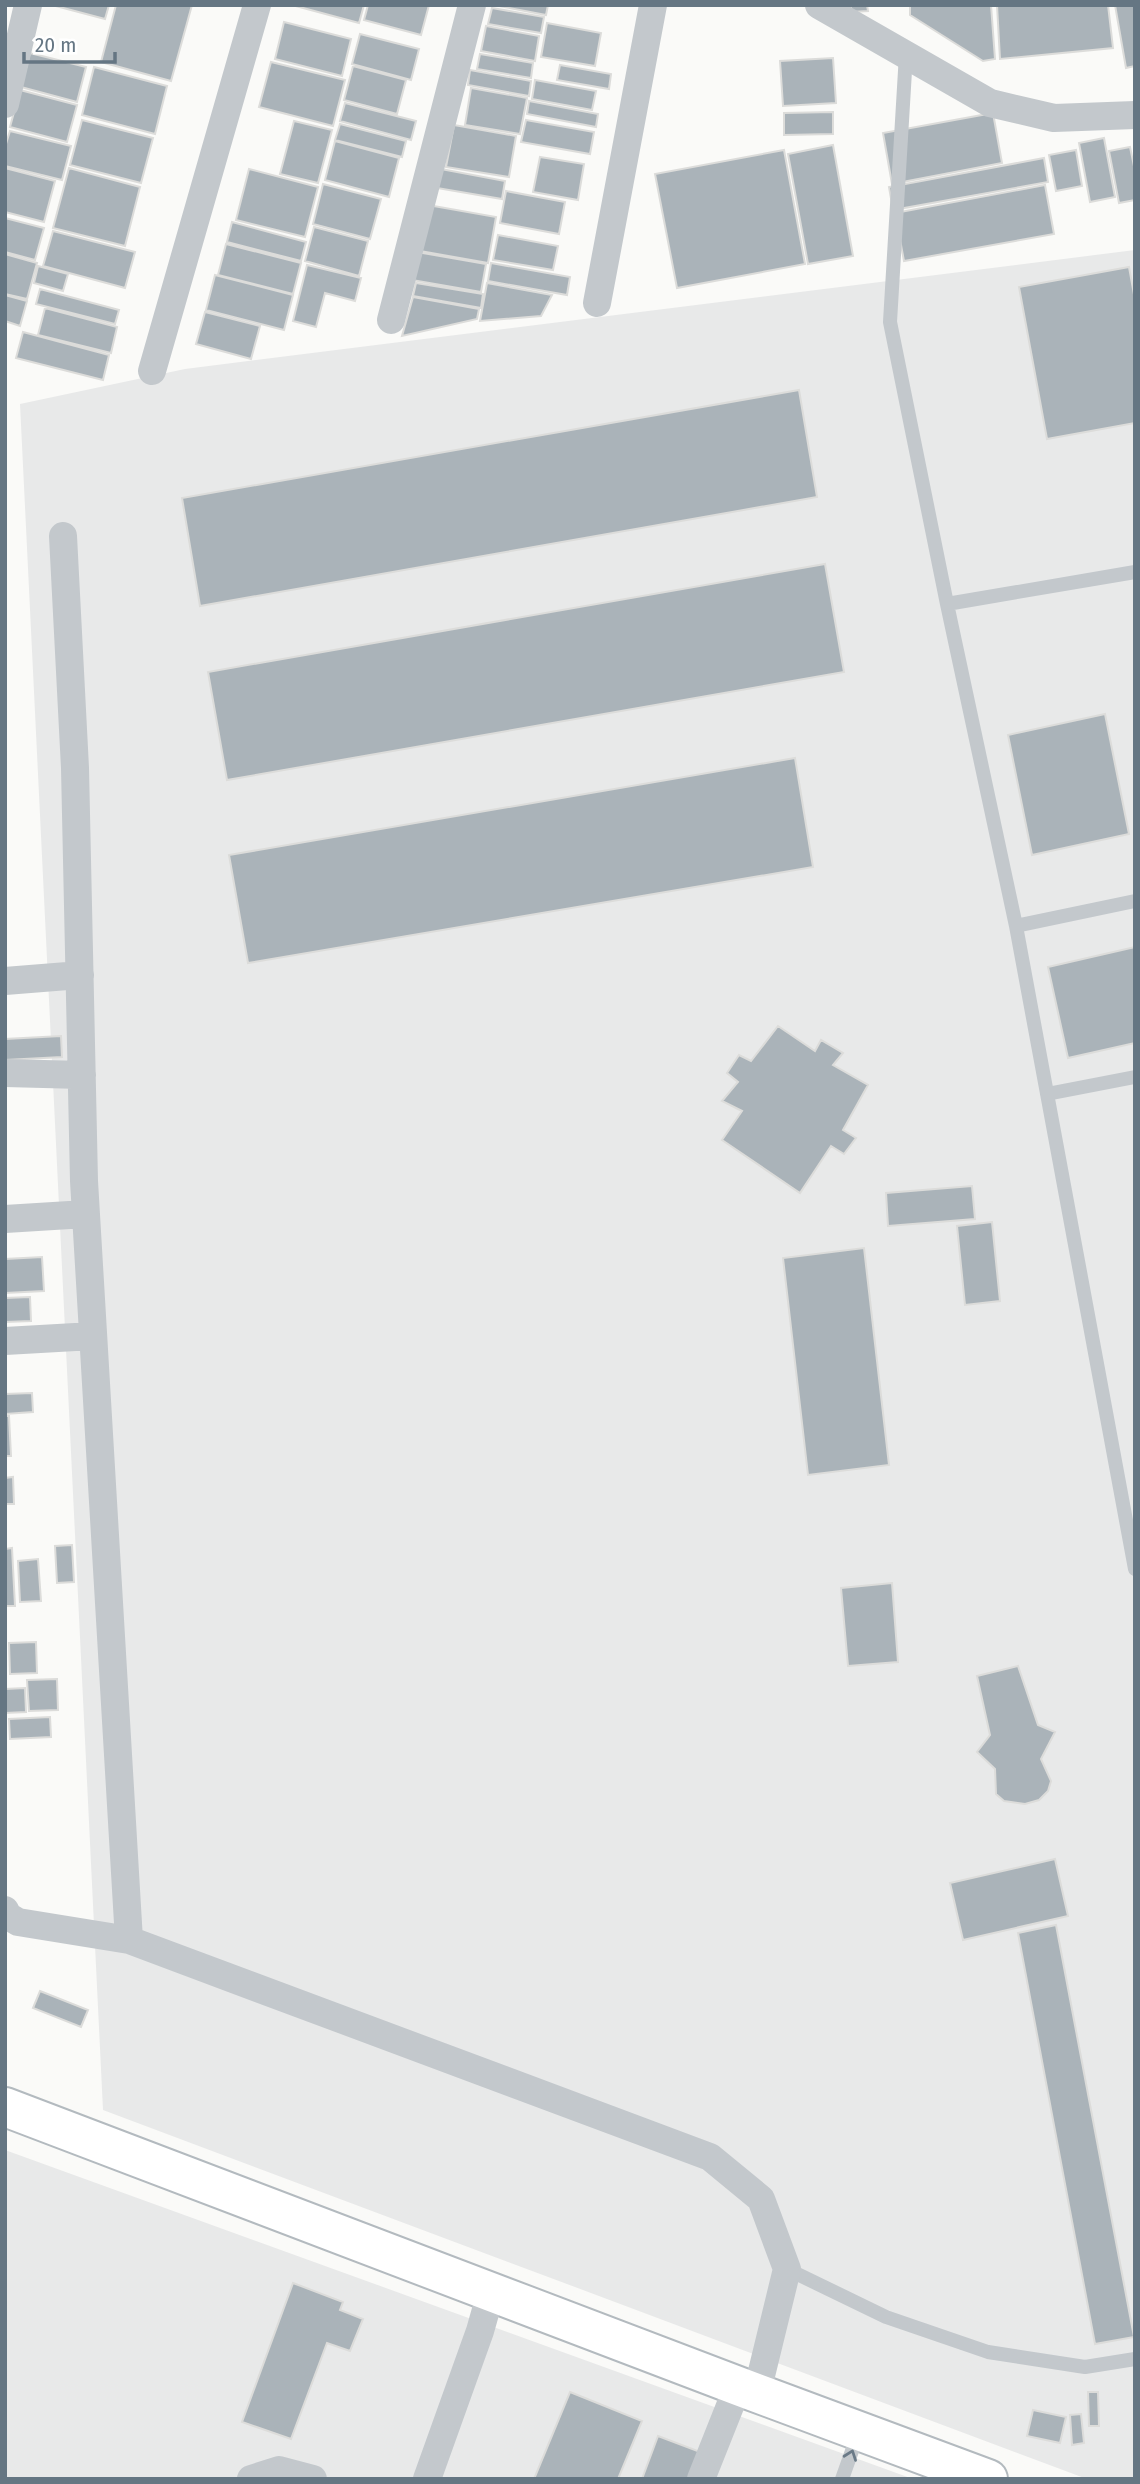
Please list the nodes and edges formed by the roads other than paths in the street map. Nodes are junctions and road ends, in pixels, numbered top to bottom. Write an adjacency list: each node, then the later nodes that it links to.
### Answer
1 (28, 5): 7 (street)
2 (257, 5): 11 (street)
3 (472, 5): 10 (street)
4 (653, 5): 9 (street)
5 (819, 5): 6 (street)
6 (906, 54): 8 (street); 14 (lane)
7 (5, 104)
8 (1135, 115)
9 (597, 303)
10 (391, 320)
11 (152, 370)
12 (63, 536): 17 (street)
13 (1135, 572): 14 (lane)
14 (947, 604): 16 (lane)
15 (1135, 901): 16 (lane)
16 (1016, 926): 22 (lane)
17 (80, 975): 18 (street); 20 (street)
18 (5, 981)
19 (5, 1073): 20 (street)
20 (82, 1075): 23 (street)
21 (1135, 1077): 22 (lane)
22 (1047, 1094): 27 (lane)
23 (86, 1214): 24 (street); 25 (street)
24 (5, 1219)
25 (93, 1336): 26 (street); 29 (street)
26 (5, 1341)
27 (1135, 1569)
28 (5, 1910): 29 (street)
29 (128, 1940): 31 (street)
30 (5, 2107): 32 (street)
31 (787, 2269): 33 (lane); 34 (street)
32 (491, 2292): 34 (street); 38 (street)
33 (1135, 2359)
34 (748, 2389): 35 (street); 39 (street)
35 (860, 2430): 40 (lane, one-way to 35); 41 (street)
36 (251, 2479): 37 (street)
37 (313, 2479)
38 (427, 2479)
39 (701, 2479)
40 (842, 2479)
41 (988, 2479)

